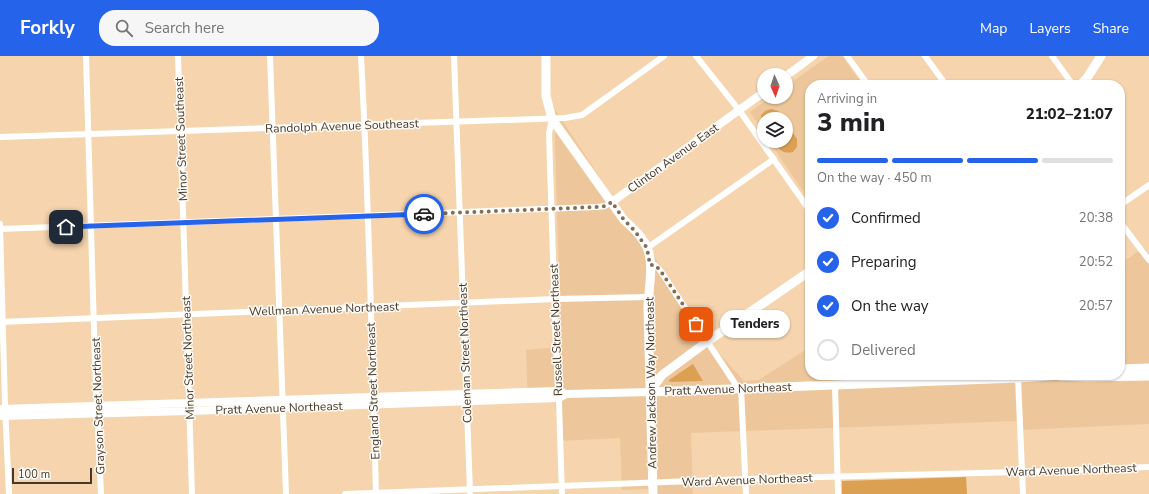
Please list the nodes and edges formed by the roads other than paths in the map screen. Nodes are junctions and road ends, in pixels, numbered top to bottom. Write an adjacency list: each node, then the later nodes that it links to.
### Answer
1 (86, 56): 26 (street, Grayson Street Northeast)
2 (178, 56): 25 (street, Minor Street Southeast)
3 (270, 56): 24 (street)
4 (361, 56): 23 (street, England Street Northeast)
5 (454, 56): 22 (street, Coleman Street Northeast)
6 (546, 56): 21 (main road)
7 (664, 56): 21 (street, Randolph Avenue Southeast)
8 (696, 56): 20 (street)
9 (812, 56): 14 (street)
10 (848, 56): 15 (street)
11 (925, 56): 16 (street)
12 (1052, 56): 17 (street)
13 (1101, 56): 18 (main road)
14 (793, 71)
15 (865, 80)
16 (942, 80)
17 (1069, 80)
18 (1086, 80)
19 (757, 97): 20 (street, Clinton Avenue East)
20 (739, 110): 28 (street); 30 (street, Clinton Avenue East)
21 (552, 119): 22 (street, Randolph Avenue Southeast); 30 (main road); 33 (street, Russell Street Northeast)
22 (457, 122): 23 (street, Randolph Avenue Southeast); 34 (street, Coleman Street Northeast)
23 (365, 125): 24 (street, Randolph Avenue Southeast); 35 (street, England Street Northeast)
24 (272, 129): 25 (street, Randolph Avenue Southeast); 36 (street)
25 (181, 131): 26 (street, Randolph Avenue Southeast); 38 (street, Minor Street Southeast)
26 (88, 134): 27 (street, Randolph Avenue Southeast); 40 (street, Grayson Street Northeast)
27 (0, 137)
28 (774, 159): 32 (street); 43 (street)
29 (1149, 185): 31 (street)
30 (612, 202): 33 (street, Clinton Avenue East); 37 (main road)
31 (1125, 202)
32 (805, 204)
33 (551, 209): 34 (street, Clinton Avenue East); 48 (street, Russell Street Northeast)
34 (460, 212): 35 (street, Clinton Avenue East); 49 (street, Coleman Street Northeast)
35 (368, 216): 36 (street, Clinton Avenue East); 50 (street, England Street Northeast)
36 (276, 219): 38 (street, Clinton Avenue East); 51 (street)
37 (624, 220): 43 (main road); 47 (main road)
38 (184, 222): 40 (street, Clinton Avenue East); 52 (street, Minor Street Northeast)
39 (0, 224): 41 (street)
40 (92, 226): 41 (street, Clinton Avenue East); 53 (street, Grayson Street Northeast)
41 (0, 229): 54 (street)
42 (1125, 229): 44 (street)
43 (647, 248): 45 (main road, Andrew Jackson Way Northeast)
44 (1149, 260)
45 (650, 265): 47 (main road, Andrew Jackson Way Northeast); 55 (street)
46 (805, 274): 55 (main road)
47 (648, 297): 48 (street, Wellman Avenue Northeast); 64 (main road, Andrew Jackson Way Northeast)
48 (555, 299): 49 (street, Wellman Avenue Northeast); 65 (street, Russell Street Northeast)
49 (464, 304): 50 (street, Wellman Avenue Northeast); 66 (street, Coleman Street Northeast)
50 (371, 307): 51 (street, Wellman Avenue Northeast); 67 (street, England Street Northeast)
51 (279, 311): 52 (street, Wellman Avenue Northeast); 68 (street)
52 (187, 314): 53 (street, Wellman Avenue Northeast); 69 (street, Minor Street Northeast)
53 (94, 319): 54 (street, Wellman Avenue Northeast); 70 (street, Grayson Street Northeast)
54 (2, 322): 71 (street)
55 (708, 341): 63 (street); 64 (main road)
56 (1149, 368): 57 (main road)
57 (1125, 369)
58 (1125, 376): 59 (main road, Pratt Avenue Northeast)
59 (1149, 376)
60 (892, 380): 62 (main road, Pratt Avenue Northeast)
61 (1018, 380): 73 (street)
62 (835, 385): 63 (main road, Pratt Avenue Northeast); 74 (street)
63 (739, 388): 64 (main road, Pratt Avenue Northeast); 75 (street)
64 (650, 392): 65 (street, Pratt Avenue Northeast); 76 (main road, Andrew Jackson Way Northeast)
65 (561, 395): 66 (street, Pratt Avenue Northeast); 77 (street, Russell Street Northeast)
66 (466, 397): 67 (street, Pratt Avenue Northeast); 78 (street, Coleman Street Northeast)
67 (373, 401): 68 (street, Pratt Avenue Northeast); 84 (street, England Street Northeast)
68 (282, 404): 69 (street, Pratt Avenue Northeast); 82 (street)
69 (190, 407): 70 (street, Pratt Avenue Northeast); 81 (street, Minor Street Northeast)
70 (98, 410): 71 (street, Pratt Avenue Northeast); 80 (street, Grayson Street Northeast)
71 (3, 413): 79 (street)
72 (1149, 467): 73 (street, Ward Avenue Northeast)
73 (1022, 472): 74 (street, Ward Avenue Northeast); 89 (street)
74 (838, 477): 75 (street, Ward Avenue Northeast); 88 (street)
75 (746, 479): 76 (street, Ward Avenue Northeast); 87 (street)
76 (653, 483): 77 (street, Ward Avenue Northeast); 86 (main road, Andrew Jackson Way Northeast)
77 (561, 486): 78 (street, Ward Avenue Northeast); 85 (street, Russell Street Northeast)
78 (470, 492): 84 (street, Ward Avenue Northeast)
79 (9, 494)
80 (101, 494)
81 (192, 494)
82 (286, 494)
83 (345, 494): 84 (street, Ward Avenue Northeast)
84 (376, 494)
85 (562, 494)
86 (653, 494)
87 (746, 494)
88 (838, 494)
89 (1023, 494)

